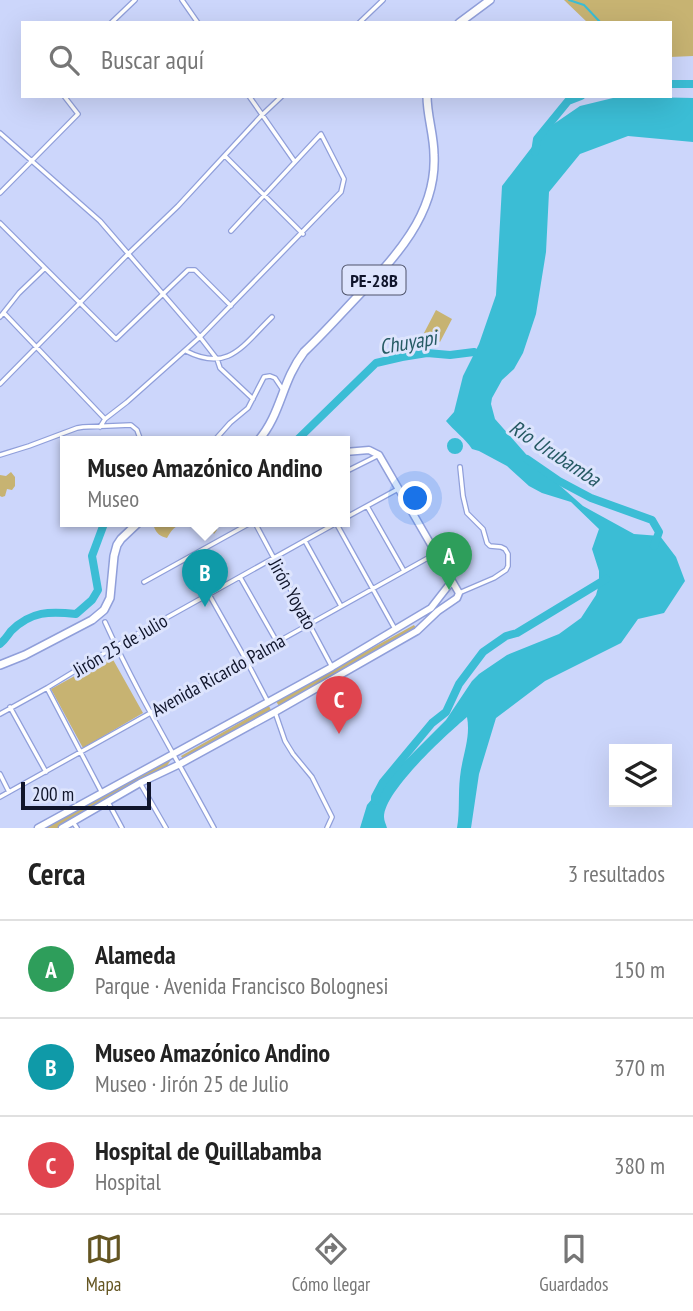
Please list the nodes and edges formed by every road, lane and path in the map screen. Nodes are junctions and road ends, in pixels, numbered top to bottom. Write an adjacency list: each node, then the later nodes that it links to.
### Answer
1 (135, 0): 5 (street)
2 (182, 0): 6 (street)
3 (383, 0): 7 (street)
4 (490, 0): 8 (highway)
5 (113, 21)
6 (197, 21)
7 (361, 21)
8 (462, 21)
9 (66, 98): 16 (street)
10 (250, 98): 13 (street)
11 (280, 98): 13 (street)
12 (427, 98): 36 (highway, PE-28B)
13 (262, 115): 15 (street); 17 (street)
14 (0, 133): 16 (street)
15 (224, 156): 19 (street); 23 (street)
16 (31, 161): 18 (street); 23 (street)
17 (295, 162): 19 (street); 22 (street)
18 (0, 194)
19 (263, 195): 21 (street); 22 (street)
20 (0, 223): 24 (street)
21 (231, 231)
22 (303, 234): 27 (street)
23 (128, 254): 25 (street); 26 (street)
24 (45, 268): 26 (street); 28 (street)
25 (164, 295): 26 (street); 27 (street); 31 (street)
26 (80, 303): 32 (street)
27 (231, 306): 31 (street)
28 (4, 313): 29 (street); 32 (street)
29 (0, 317)
30 (272, 317): 34 (street)
31 (201, 337): 33 (street); 34 (street)
32 (37, 347): 35 (street); 38 (street)
33 (186, 351): 34 (street); 38 (street)
34 (217, 359): 37 (street)
35 (0, 384)
36 (283, 390): 37 (street); 42 (highway, PE-28B)
37 (253, 399): 41 (street)
38 (105, 419): 39 (street)
39 (100, 427): 40 (street); 44 (street)
40 (139, 436)
41 (218, 436)
42 (263, 436)
43 (350, 452): 45 (main road)
44 (0, 455)
45 (379, 455): 47 (street); 48 (main road)
46 (460, 467): 65 (street)
47 (350, 470)
48 (399, 488): 49 (street); 57 (main road)
49 (366, 506): 50 (street); 60 (street)
50 (350, 515)
51 (134, 527): 76 (highway)
52 (244, 527): 58 (street)
53 (257, 527): 59 (street, Jirón Yoyato)
54 (329, 527): 56 (street, Jirón 25 de Julio)
55 (340, 527): 64 (street)
56 (305, 541): 59 (street, Jirón 25 de Julio); 67 (street)
57 (437, 553): 60 (street, Avenida Ricardo Palma); 62 (main road)
58 (189, 559): 63 (street); 66 (street)
59 (273, 559): 61 (street, Jirón 25 de Julio); 70 (street, Jirón Yoyato)
60 (404, 571): 64 (street, Avenida Ricardo Palma)
61 (240, 576): 66 (street, Jirón 25 de Julio); 73 (street)
62 (452, 581): 65 (main road); 68 (main road)
63 (144, 582)
64 (372, 589): 67 (street, Avenida Ricardo Palma); 71 (street)
65 (458, 593): 72 (main road)
66 (209, 594): 74 (street, Jirón 25 de Julio); 75 (street)
67 (341, 606): 70 (street, Avenida Ricardo Palma)
68 (412, 619): 71 (main road); 72 (main road)
69 (105, 622): 74 (street)
70 (310, 624): 73 (street, Avenida Ricardo Palma); 77 (street, Jirón Yoyato)
71 (395, 629): 77 (main road)
72 (420, 629): 82 (main road)
73 (277, 642): 75 (street, Avenida Ricardo Palma)
74 (116, 646): 78 (street, Jirón 25 de Julio); 81 (street)
75 (246, 660): 79 (street); 81 (street, Avenida Ricardo Palma)
76 (0, 665)
77 (332, 667): 79 (main road)
78 (47, 688): 80 (street, Jirón 25 de Julio); 84 (street)
79 (268, 702): 85 (main road)
80 (10, 708): 83 (street, Jirón 25 de Julio); 87 (street)
81 (150, 712): 84 (street, Avenida Ricardo Palma); 85 (street)
82 (275, 712): 86 (main road); 100 (street)
83 (0, 713)
84 (80, 751): 87 (street, Avenida Ricardo Palma); 91 (street)
85 (174, 754): 86 (street); 91 (main road)
86 (180, 764): 89 (main road); 99 (street)
87 (46, 772): 90 (street, Avenida Ricardo Palma)
88 (0, 774): 90 (street)
89 (140, 783): 93 (main road); 98 (street)
90 (9, 792): 92 (street, Avenida Ricardo Palma)
91 (102, 793): 95 (main road)
92 (0, 797)
93 (108, 802): 94 (main road); 97 (street)
94 (75, 825): 96 (main road)
95 (38, 828)
96 (62, 828)
97 (122, 828)
98 (166, 828)
99 (214, 828)
100 (327, 828)

